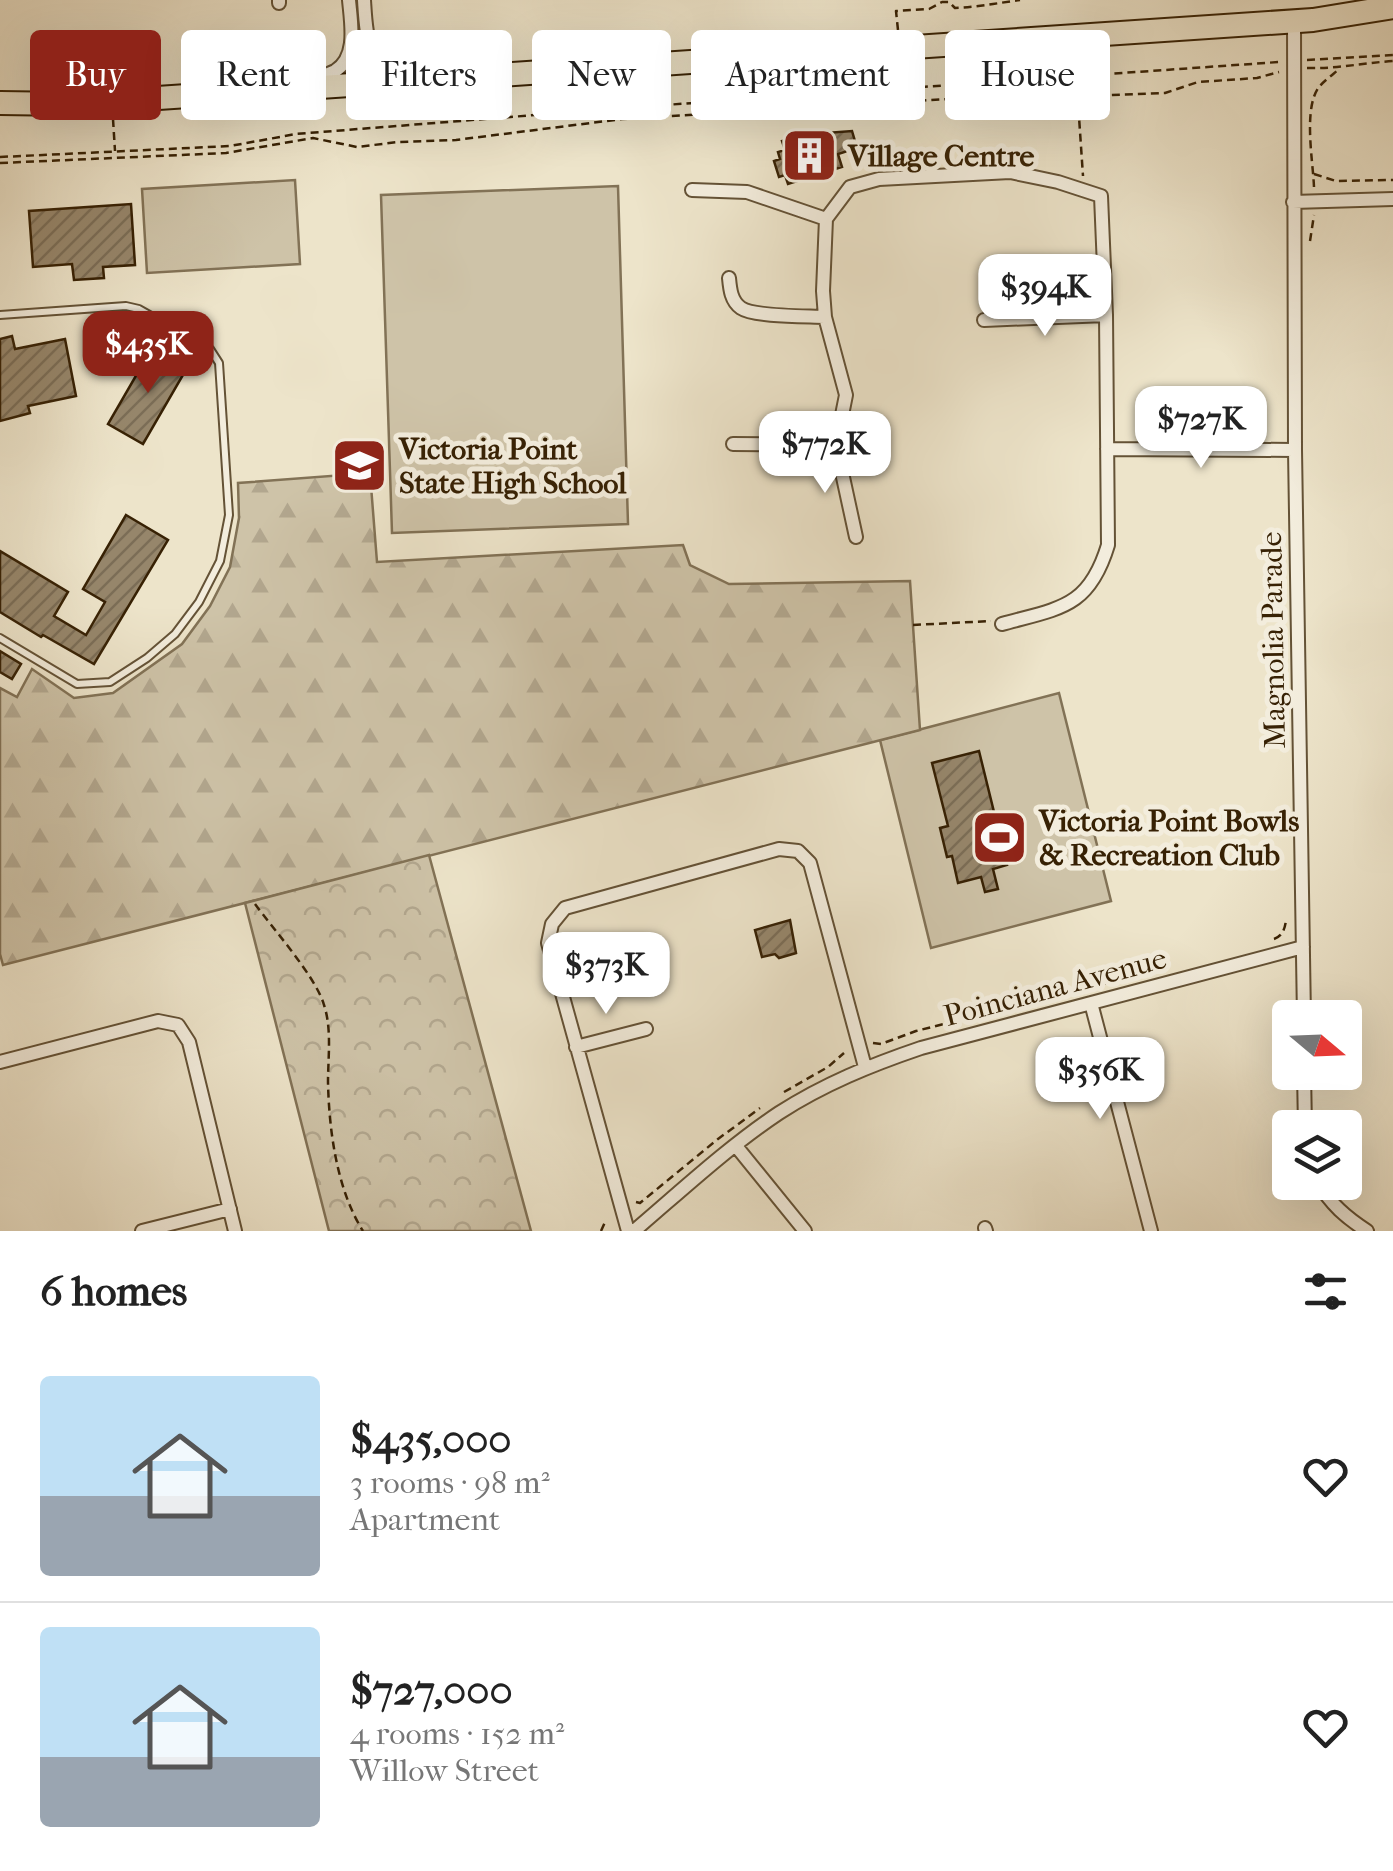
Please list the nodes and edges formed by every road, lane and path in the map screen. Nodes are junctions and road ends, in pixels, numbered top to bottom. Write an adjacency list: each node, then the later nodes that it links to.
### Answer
1 (350, 0): 15 (street)
2 (364, 0): 8 (street)
3 (1020, 0): 4 (path)
4 (946, 1): 9 (path)
5 (1393, 6): 6 (highway)
6 (1304, 21): 7 (highway); 10 (highway); 13 (street, Magnolia Parade)
7 (1393, 24)
8 (366, 30)
9 (898, 30)
10 (1110, 34)
11 (1393, 58): 13 (path); 14 (path)
12 (691, 62): 16 (highway)
13 (1294, 64): 14 (path); 17 (path); 19 (path); 36 (street, Magnolia Parade)
14 (1339, 69): 30 (path)
15 (326, 74)
16 (512, 75)
17 (1110, 75)
18 (945, 86): 27 (path)
19 (1110, 95)
20 (945, 100): 27 (path)
21 (0, 103): 22 (highway)
22 (30, 103)
23 (30, 111): 24 (highway)
24 (0, 116)
25 (113, 120): 27 (path)
26 (1079, 120): 34 (path)
27 (116, 155): 28 (path); 29 (path)
28 (0, 157)
29 (0, 163)
30 (1313, 173): 31 (path); 32 (path)
31 (1393, 180)
32 (1314, 181)
33 (692, 190): 37 (street)
34 (1101, 196): 37 (street); 40 (street)
35 (1393, 199): 36 (street)
36 (1293, 202): 46 (street, Magnolia Parade)
37 (826, 218): 41 (street)
38 (729, 278): 41 (street)
39 (0, 315): 50 (lane)
40 (1106, 315): 42 (street); 45 (street)
41 (825, 317): 44 (street)
42 (984, 320)
43 (733, 444): 44 (street)
44 (836, 445): 47 (street)
45 (1107, 449): 46 (street); 49 (street)
46 (1295, 450): 54 (street, Magnolia Parade)
47 (856, 537)
48 (912, 624): 49 (path)
49 (1002, 624)
50 (0, 638)
51 (255, 904): 69 (path)
52 (1286, 920): 53 (path)
53 (1268, 941)
54 (1303, 947): 56 (street, Magnolia Parade); 57 (street, Poinciana Avenue)
55 (1150, 972): 59 (path)
56 (1304, 1000)
57 (1092, 1003): 62 (street, Poinciana Avenue); 73 (street)
58 (646, 1028): 60 (street)
59 (866, 1040)
60 (576, 1048): 62 (street); 71 (street)
61 (0, 1062): 65 (street)
62 (865, 1067): 63 (street, Poinciana Avenue)
63 (736, 1146): 71 (street, Poinciana Avenue); 72 (street)
64 (1328, 1200): 74 (street)
65 (230, 1210): 67 (street); 68 (street)
66 (604, 1222): 70 (path)
67 (142, 1231)
68 (235, 1231)
69 (363, 1231)
70 (602, 1231)
71 (631, 1231)
72 (805, 1231)
73 (1150, 1231)
74 (1368, 1231)

